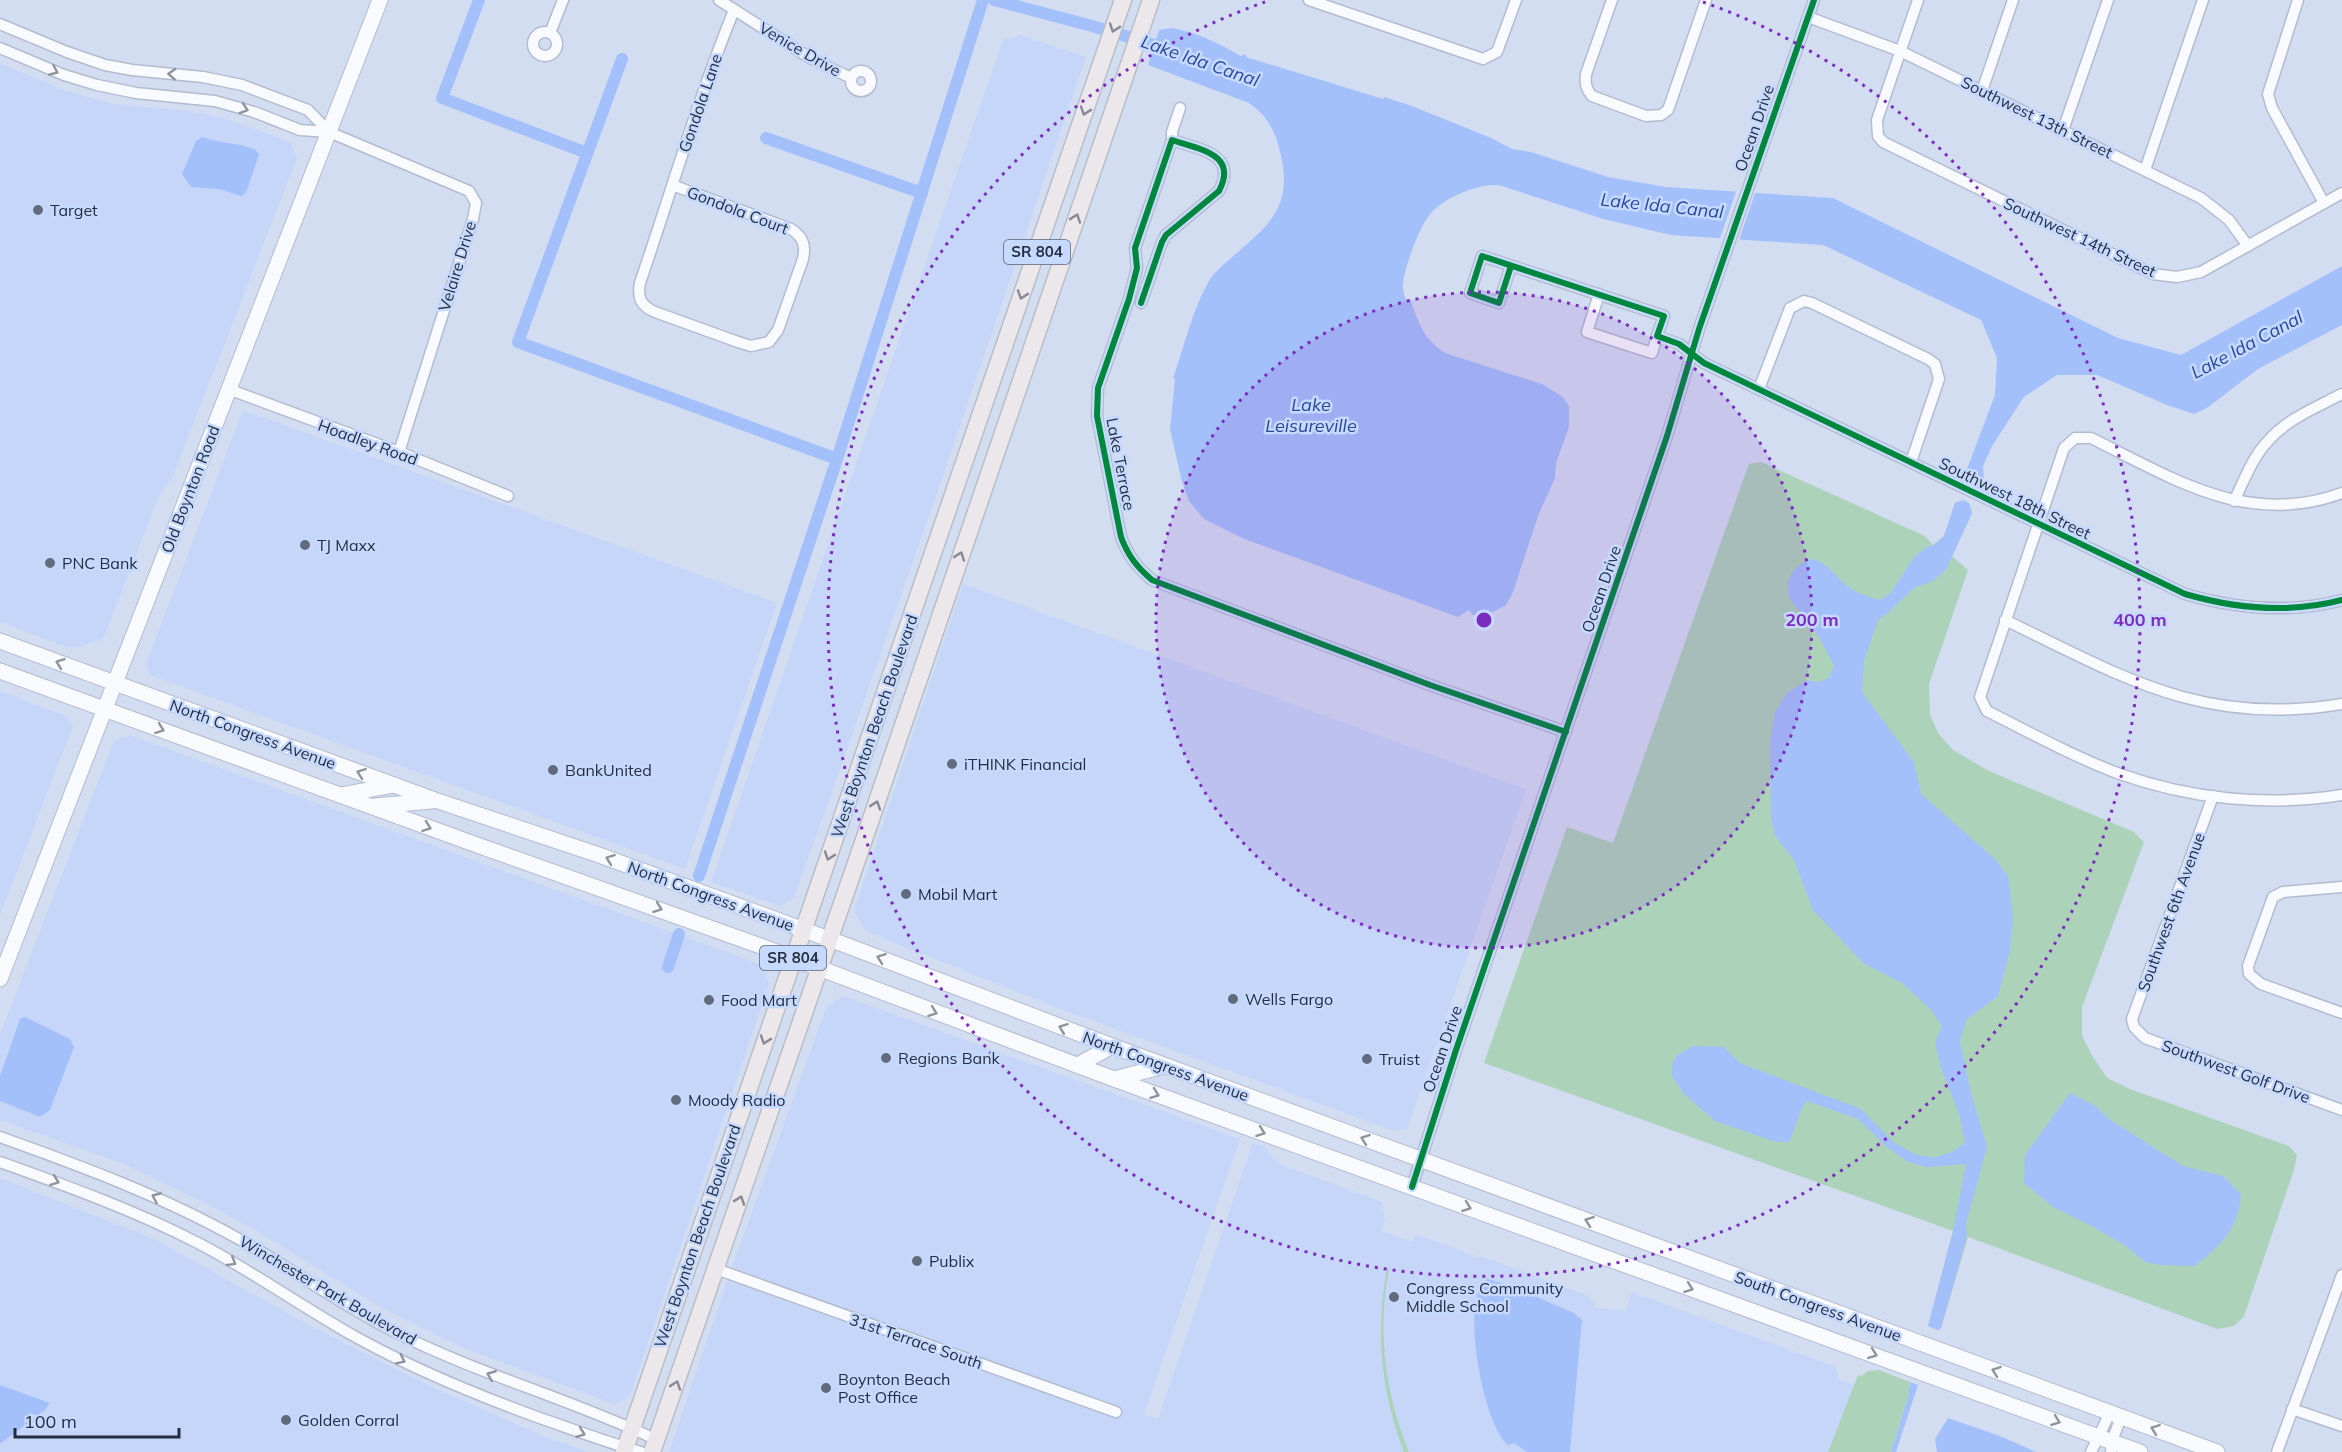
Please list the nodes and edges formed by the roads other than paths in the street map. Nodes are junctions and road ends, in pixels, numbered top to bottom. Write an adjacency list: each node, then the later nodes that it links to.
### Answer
1 (380, 0): 26 (main road, Old Boynton Road)
2 (563, 0): 19 (street)
3 (719, 0): 16 (street, Venice Drive)
4 (1123, 0): 48 (main road, West Boynton Beach Boulevard / SR 804, one-way to 48)
5 (1309, 0): 6 (street)
6 (1516, 0)
7 (1612, 0): 8 (street)
8 (1706, 0)
9 (1814, 0): 17 (street, Ocean Drive)
10 (1918, 0): 21 (street)
11 (2013, 0): 23 (street)
12 (2108, 0): 25 (street)
13 (2203, 0): 28 (street)
14 (2298, 0): 31 (street)
15 (1149, 5): 49 (main road, West Boynton Beach Boulevard / SR 804, one-way to 15)
16 (734, 10): 22 (street, Venice Drive); 29 (street, Gondola Lane)
17 (1808, 17): 21 (street, Southwest 13th Street); 38 (street, Ocean Drive)
18 (0, 24): 26 (street, one-way to 18)
19 (550, 33)
20 (0, 48): 26 (street, one-way to 26)
21 (1900, 51): 23 (street, Southwest 13th Street); 32 (street, Southwest 14th Street)
22 (851, 78)
23 (1982, 91): 25 (street, Southwest 13th Street)
24 (1180, 108): 27 (street, Lake Terrace)
25 (2063, 130): 28 (street, Southwest 13th Street)
26 (328, 132): 39 (main road, Old Boynton Road); 42 (street, Velaire Drive)
27 (1172, 140): 36 (street); 59 (street, Lake Terrace)
28 (2145, 170): 32 (street, Southwest 13th Street)
29 (672, 185): 35 (street, Gondola Lane); 35 (street, Gondola Court)
30 (2342, 193): 31 (street, Southwest 14th Street)
31 (2324, 203): 32 (street, Southwest 14th Street)
32 (2248, 246)
33 (1511, 266): 33 (street); 34 (street)
34 (1599, 294): 37 (street); 37 (street)
35 (640, 301)
36 (1141, 303)
37 (1657, 336): 38 (street, Southwest 18th Street)
38 (1692, 354): 40 (street, Southwest 18th Street); 59 (street, Ocean Drive)
39 (228, 389): 42 (street, Hoadley Road); 56 (main road, Old Boynton Road)
40 (1760, 389): 43 (street, Southwest 18th Street); 43 (street)
41 (2342, 394): 46 (street)
42 (399, 452): 45 (street, Hoadley Road)
43 (1911, 462): 47 (street, Southwest 18th Street)
44 (2342, 493): 46 (street)
45 (508, 496)
46 (2234, 501): 47 (street)
47 (2038, 524): 50 (street, Southwest 18th Street); 52 (street)
48 (931, 561): 49 (main road); 51 (main road, West Boynton Beach Boulevard / SR 804)
49 (946, 597): 53 (main road, West Boynton Beach Boulevard / SR 804)
50 (2342, 600)
51 (916, 602): 53 (main road); 67 (main road, West Boynton Beach Boulevard / SR 804, one-way to 67)
52 (2005, 620): 57 (street); 63 (street)
53 (933, 637): 68 (main road, West Boynton Beach Boulevard / SR 804, one-way to 53)
54 (0, 642): 56 (main road, North Congress Avenue, one-way to 54)
55 (0, 671): 58 (main road, North Congress Avenue)
56 (115, 683): 58 (main road, Old Boynton Road); 60 (main road, North Congress Avenue, one-way to 56)
57 (2342, 704)
58 (105, 709): 61 (main road, North Congress Avenue, one-way to 61); 71 (main road, Old Boynton Road)
59 (1566, 732): 80 (street, Ocean Drive)
60 (394, 785): 61 (main road); 64 (main road, North Congress Avenue)
61 (341, 795): 65 (main road, North Congress Avenue)
62 (2342, 795): 63 (street)
63 (2213, 796): 73 (street, Southwest 6th Avenue)
64 (435, 800): 65 (main road); 67 (main road, North Congress Avenue, one-way to 64)
65 (372, 807): 69 (main road, North Congress Avenue, one-way to 69)
66 (2342, 887): 72 (street)
67 (803, 930): 68 (main road, North Congress Avenue); 69 (main road, West Boynton Beach Boulevard / SR 804)
68 (829, 939): 70 (main road, West Boynton Beach Boulevard / SR 804); 74 (main road, North Congress Avenue, one-way to 68)
69 (793, 958): 70 (main road, North Congress Avenue); 89 (main road, West Boynton Beach Boulevard / SR 804, one-way to 89)
70 (819, 969): 75 (main road, North Congress Avenue, one-way to 75); 83 (main road, West Boynton Beach Boulevard / SR 804, one-way to 70)
71 (0, 979)
72 (2342, 1013)
73 (2134, 1027): 78 (street, Southwest Golf Drive)
74 (1112, 1046): 75 (main road); 76 (main road, North Congress Avenue)
75 (1078, 1065): 77 (main road, North Congress Avenue)
76 (1164, 1066): 77 (main road); 80 (main road, North Congress Avenue, one-way to 76)
77 (1114, 1079): 82 (main road, North Congress Avenue, one-way to 82)
78 (2342, 1110)
79 (0, 1137): 89 (street, Winchester Park Boulevard, one-way to 79)
80 (1420, 1159): 82 (street, Ocean Drive); 87 (main road, South Congress Avenue, one-way to 80)
81 (0, 1161): 92 (street, Winchester Park Boulevard, one-way to 92)
82 (1412, 1187): 90 (main road, South Congress Avenue, one-way to 90)
83 (716, 1269): 86 (street, 31st Terrace South); 91 (main road, West Boynton Beach Boulevard / SR 804, one-way to 83)
84 (2342, 1275): 85 (street)
85 (2292, 1409): 88 (street); 96 (street)
86 (1116, 1412)
87 (2115, 1415): 90 (street); 95 (main road, South Congress Avenue, one-way to 87)
88 (2342, 1426)
89 (632, 1428): 91 (street, Winchester Park Boulevard); 92 (main road, West Boynton Beach Boulevard / SR 804)
90 (2107, 1443): 93 (street); 94 (main road, South Congress Avenue)
91 (655, 1446)
92 (630, 1451)
93 (2091, 1452)
94 (2140, 1452)
95 (2217, 1452)
96 (2277, 1452)

